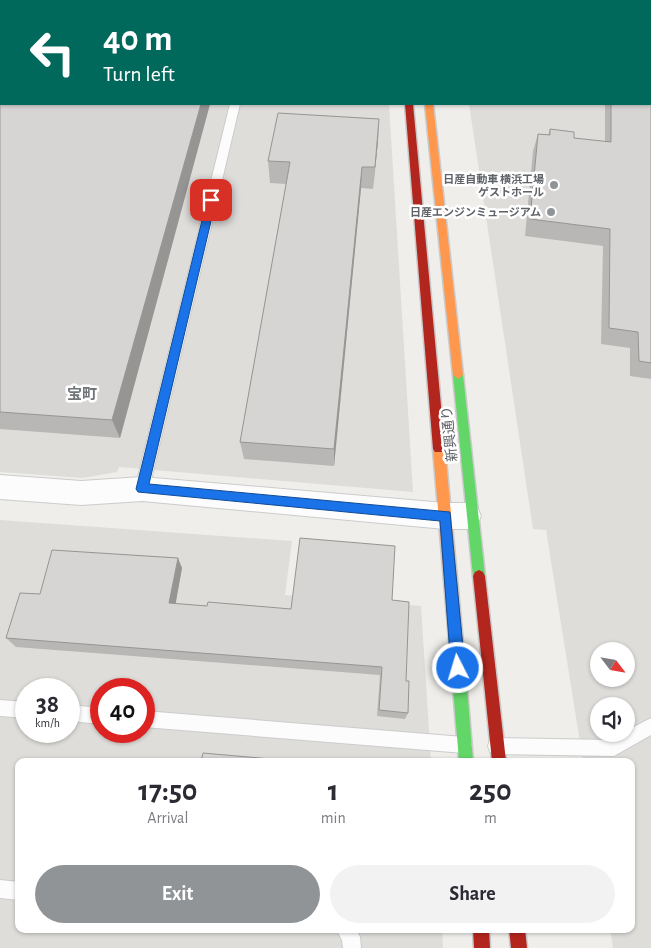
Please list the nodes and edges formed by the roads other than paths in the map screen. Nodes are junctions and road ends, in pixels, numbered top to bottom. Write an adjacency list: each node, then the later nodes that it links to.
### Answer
1 (235, 105): 5 (lane)
2 (408, 105): 6 (street, 新興通り)
3 (429, 105): 7 (street, 新興通り)
4 (0, 487): 5 (street)
5 (142, 489): 6 (street)
6 (445, 516): 7 (street); 12 (street, 新興通り)
7 (473, 516): 13 (street, 新興通り)
8 (0, 708): 9 (lane)
9 (15, 709)
10 (155, 720): 12 (lane)
11 (651, 726): 13 (lane)
12 (465, 753): 13 (lane)
13 (498, 754)
14 (0, 889): 15 (lane)
15 (15, 891)
16 (347, 933): 19 (lane)
17 (481, 933): 20 (street)
18 (518, 933): 21 (street)
19 (352, 948)
20 (482, 948)
21 (520, 948)

